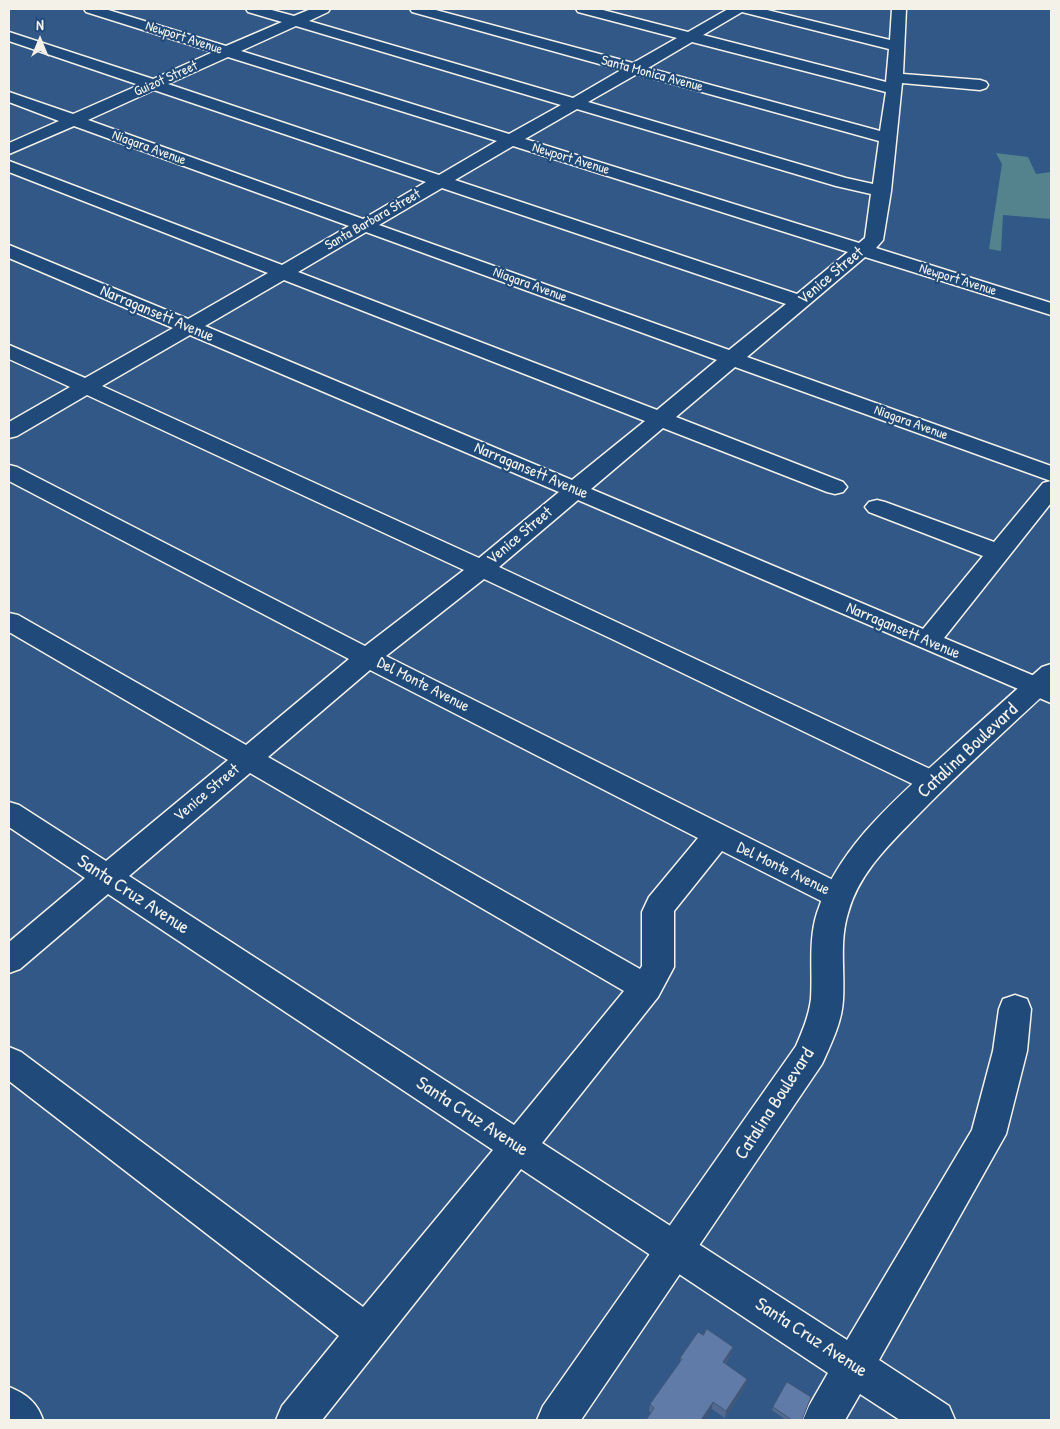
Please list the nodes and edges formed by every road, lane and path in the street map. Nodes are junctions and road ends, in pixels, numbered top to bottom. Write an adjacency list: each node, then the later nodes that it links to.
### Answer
1 (91, 9): 13 (street, Newport Avenue)
2 (253, 9): 9 (street)
3 (323, 9): 9 (street, Guizot Street)
4 (417, 9): 14 (street, Santa Monica Avenue)
5 (583, 9): 11 (street)
6 (738, 9): 11 (street, Santa Barbara Street)
7 (746, 9): 12 (street)
8 (899, 9): 12 (street, Venice Street)
9 (295, 21): 13 (street, Guizot Street); 19 (street)
10 (9, 36): 15 (street)
11 (690, 37): 14 (street, Santa Barbara Street); 16 (street)
12 (896, 46): 16 (street, Venice Street)
13 (227, 52): 15 (street, Guizot Street); 22 (street, Newport Avenue)
14 (635, 69): 19 (street, Santa Barbara Street); 21 (street, Santa Monica Avenue)
15 (153, 84): 20 (street, Guizot Street); 25 (street)
16 (894, 84): 17 (street); 21 (street, Venice Street)
17 (980, 85)
18 (9, 97): 20 (street, Niagara Avenue)
19 (575, 103): 22 (street, Santa Barbara Street); 26 (street)
20 (72, 120): 23 (street, Guizot Street); 27 (street, Niagara Avenue)
21 (887, 138): 26 (street, Venice Street)
22 (511, 140): 25 (street, Santa Barbara Street); 28 (street, Newport Avenue)
23 (9, 149)
24 (9, 166): 30 (street)
25 (441, 180): 27 (street, Santa Barbara Street); 31 (street)
26 (882, 191): 28 (street, Venice Street)
27 (364, 224): 30 (street, Santa Barbara Street); 35 (street, Niagara Avenue)
28 (862, 250): 31 (street, Venice Street); 32 (street, Newport Avenue)
29 (9, 251): 33 (street, Narragansett Avenue)
30 (282, 274): 33 (street, Santa Barbara Street); 37 (street)
31 (800, 302): 35 (street, Venice Street)
32 (1051, 309)
33 (188, 327): 36 (street, Santa Barbara Street); 43 (street, Narragansett Avenue)
34 (9, 351): 36 (street)
35 (732, 358): 37 (street, Venice Street); 40 (street, Niagara Avenue)
36 (85, 387): 38 (street, Santa Barbara Street); 46 (street)
37 (659, 420): 41 (street); 43 (street, Venice Street)
38 (9, 431)
39 (9, 472): 49 (street, Del Monte Avenue)
40 (1051, 474)
41 (835, 487)
42 (1051, 488): 45 (street)
43 (575, 490): 46 (street, Venice Street); 48 (street, Narragansett Avenue)
44 (877, 507): 45 (street)
45 (999, 554): 48 (street)
46 (481, 569): 49 (street, Venice Street); 52 (street)
47 (9, 621): 51 (street)
48 (927, 641): 50 (street, Narragansett Avenue)
49 (367, 658): 51 (street, Venice Street); 54 (street, Del Monte Avenue)
50 (1046, 685): 52 (street, Catalina Boulevard)
51 (248, 759): 55 (street, Venice Street); 58 (street)
52 (934, 782): 56 (street, Catalina Boulevard)
53 (9, 813): 55 (street, Santa Cruz Avenue)
54 (717, 836): 56 (street, Del Monte Avenue); 58 (street)
55 (106, 878): 57 (street, Venice Street); 61 (street, Santa Cruz Avenue)
56 (838, 896): 62 (street, Catalina Boulevard)
57 (9, 960)
58 (646, 988): 61 (street)
59 (1014, 1009): 64 (street)
60 (9, 1062): 63 (street)
61 (516, 1146): 62 (street, Santa Cruz Avenue); 63 (street)
62 (676, 1249): 64 (street, Santa Cruz Avenue); 68 (street, Catalina Boulevard)
63 (366, 1334): 67 (street)
64 (854, 1367): 69 (street); 70 (street, Santa Cruz Avenue)
65 (9, 1407): 66 (street)
66 (24, 1420)
67 (296, 1420)
68 (557, 1420)
69 (823, 1420)
70 (935, 1420)

